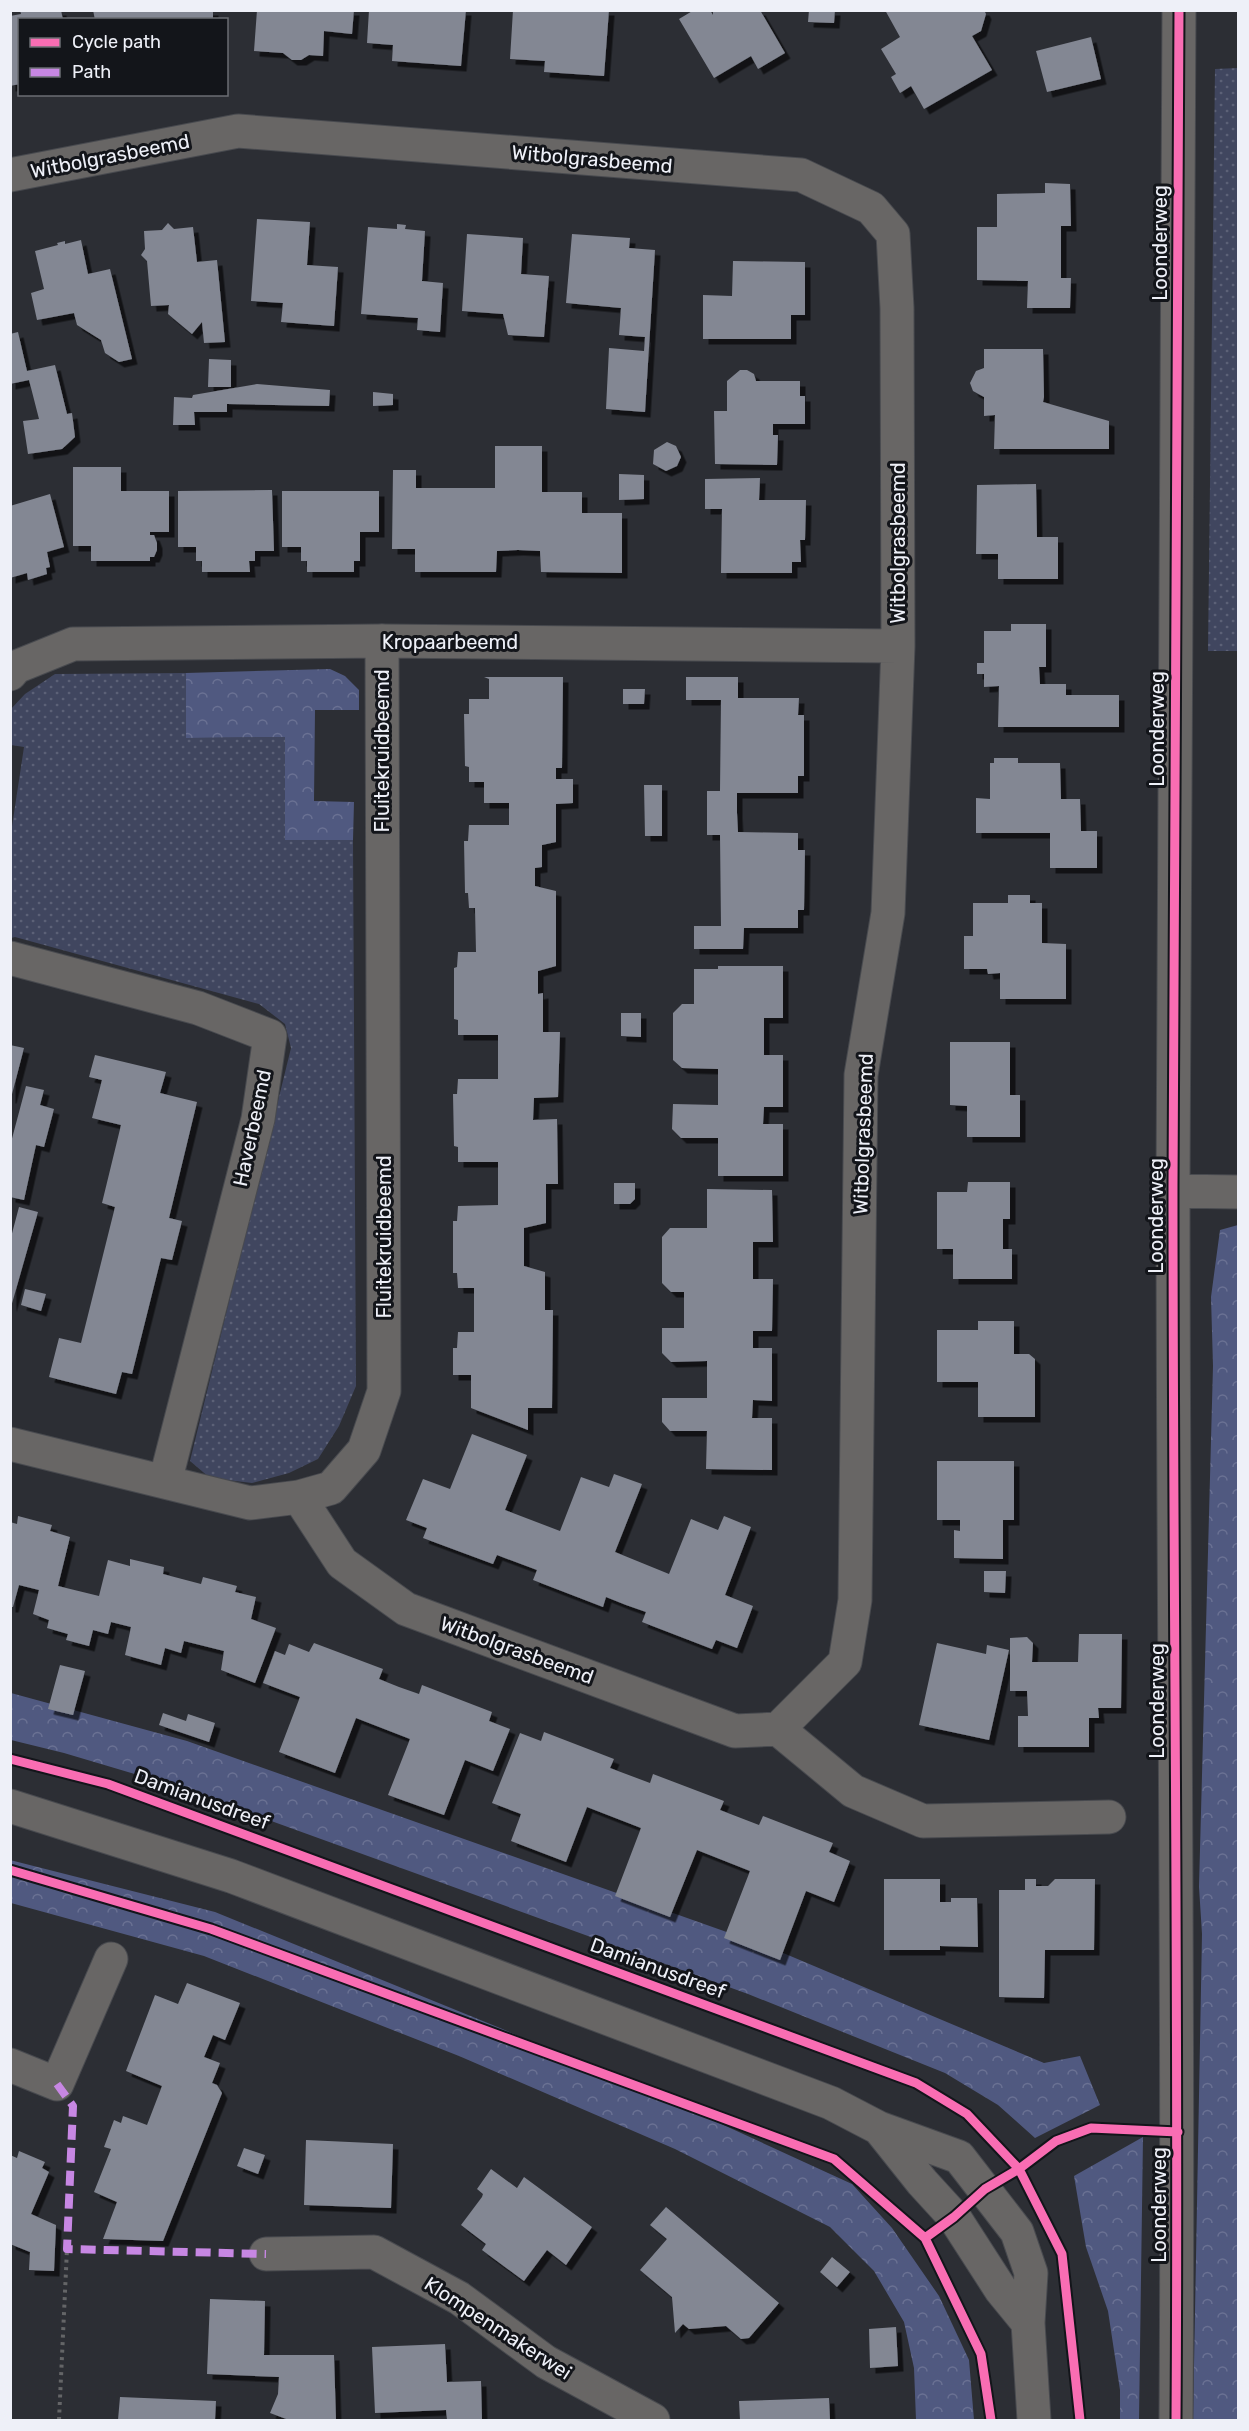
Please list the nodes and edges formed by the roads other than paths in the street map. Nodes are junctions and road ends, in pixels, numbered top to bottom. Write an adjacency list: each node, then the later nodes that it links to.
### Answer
1 (1179, 10): 7 (street, Loonderweg)
2 (10, 175): 4 (street, Witbolgrasbeemd)
3 (382, 641): 4 (street, Kropaarbeemd); 5 (street, Kropaarbeemd); 11 (street, Fluitekruidbeemd)
4 (898, 646): 12 (street, Witbolgrasbeemd)
5 (10, 674)
6 (10, 958): 10 (street, Haverbeemd)
7 (1173, 1191): 8 (street, Loonderweg); 22 (street, Loonderweg)
8 (1239, 1192)
9 (10, 1444): 10 (street, Fluitekruidbeemd)
10 (165, 1482): 11 (street, Fluitekruidbeemd)
11 (300, 1497): 12 (street, Witbolgrasbeemd)
12 (778, 1729): 14 (street)
13 (10, 1806): 17 (street)
14 (1109, 1817)
15 (111, 1959): 16 (street)
16 (10, 2065)
17 (879, 2128): 19 (street); 19 (street)
18 (267, 2254): 20 (street, Klompenmakerwei)
19 (1028, 2323): 21 (street)
20 (653, 2421)
21 (1034, 2421)
22 (1176, 2421)

